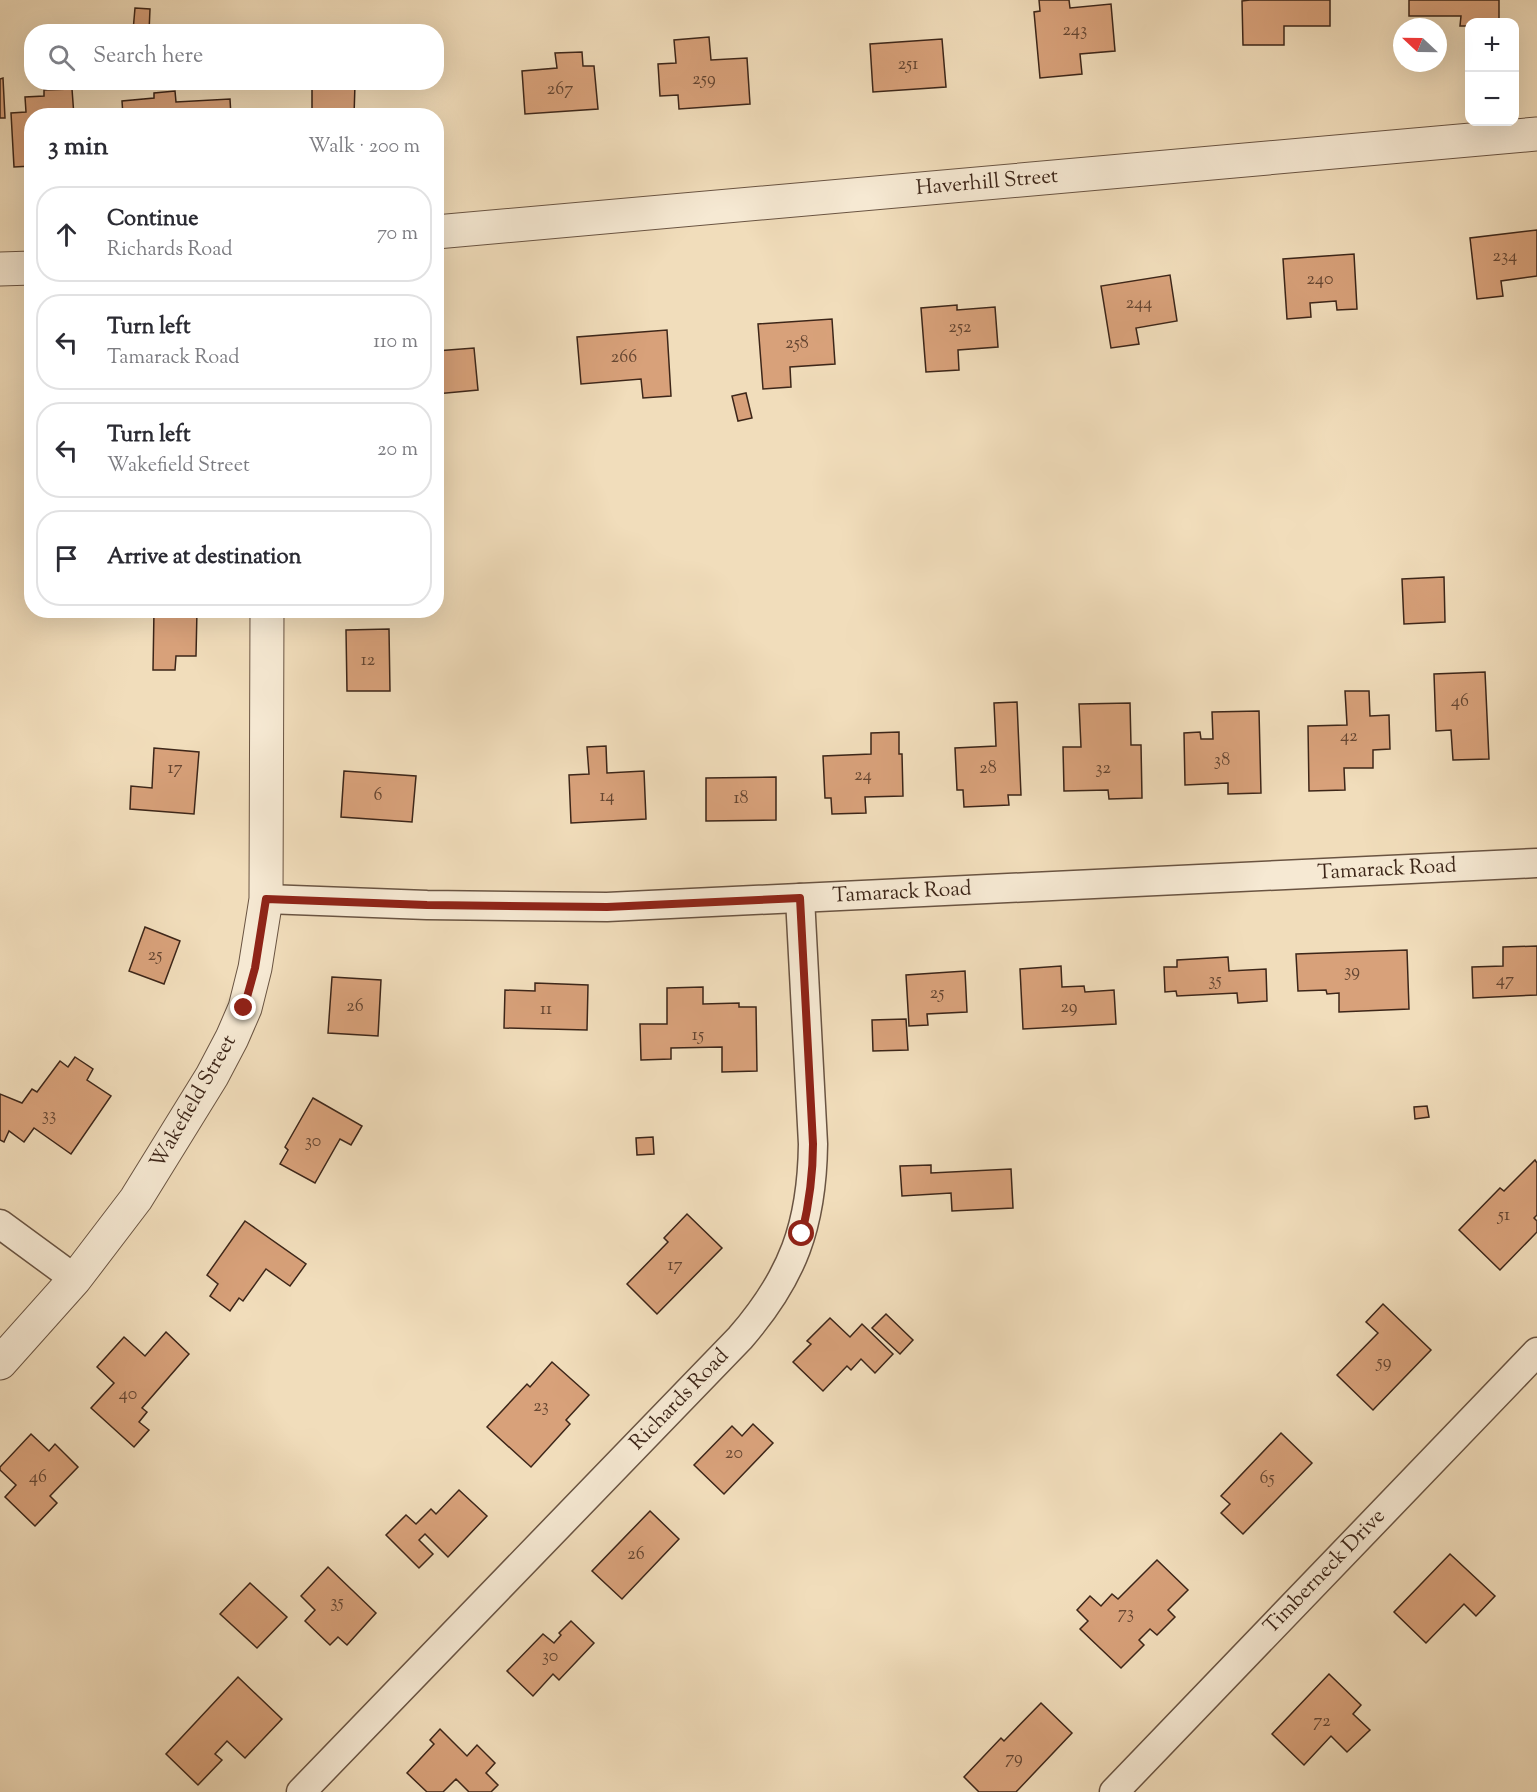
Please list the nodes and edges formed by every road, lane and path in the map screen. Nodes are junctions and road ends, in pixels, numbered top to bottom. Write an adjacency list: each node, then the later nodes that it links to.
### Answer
1 (1537, 134): 2 (street, Haverhill Street)
2 (444, 231)
3 (24, 268): 4 (street)
4 (0, 269)
5 (267, 618): 8 (street, Wakefield Street)
6 (1537, 863): 7 (street, Tamarack Road)
7 (800, 898): 8 (street, Tamarack Road); 13 (street, Richards Road)
8 (266, 899): 10 (street, Wakefield Street)
9 (0, 1224): 10 (street)
10 (75, 1280): 12 (street, Wakefield Street)
11 (1537, 1352): 14 (street, Timberneck Drive)
12 (0, 1363)
13 (301, 1792)
14 (1114, 1792)

